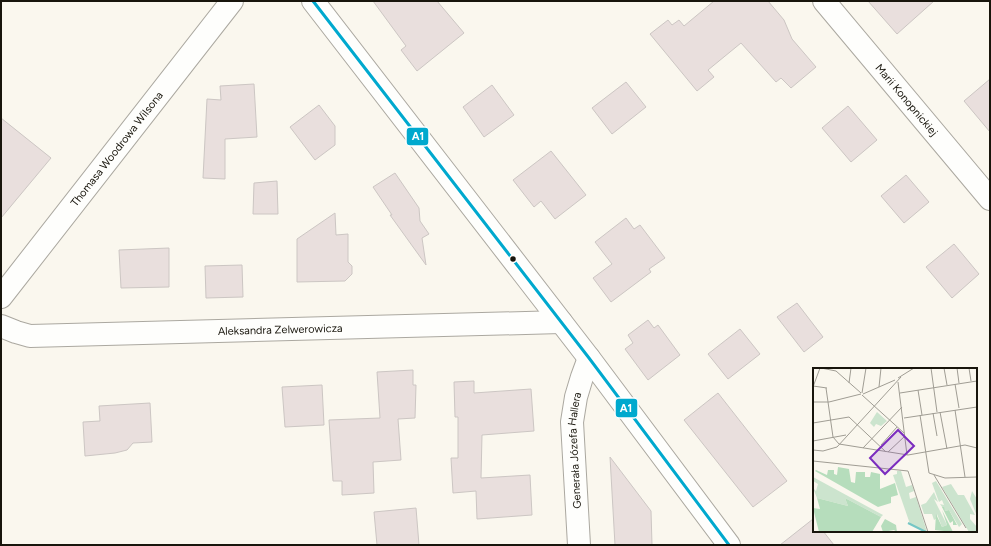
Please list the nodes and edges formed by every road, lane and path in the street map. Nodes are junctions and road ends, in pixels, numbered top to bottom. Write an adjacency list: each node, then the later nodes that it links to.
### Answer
1 (232, 1): 5 (street, Thomasa Woodrowa Wilsona)
2 (312, 1): 6 (street)
3 (824, 1): 4 (street, Marii Konopnickiej)
4 (990, 199)
5 (1, 297)
6 (561, 322): 7 (street, Aleksandra Zelwerowicza); 8 (street)
7 (1, 326)
8 (589, 358): 9 (street, Generała Józefa Hallera); 10 (street)
9 (578, 545)
10 (729, 545)

